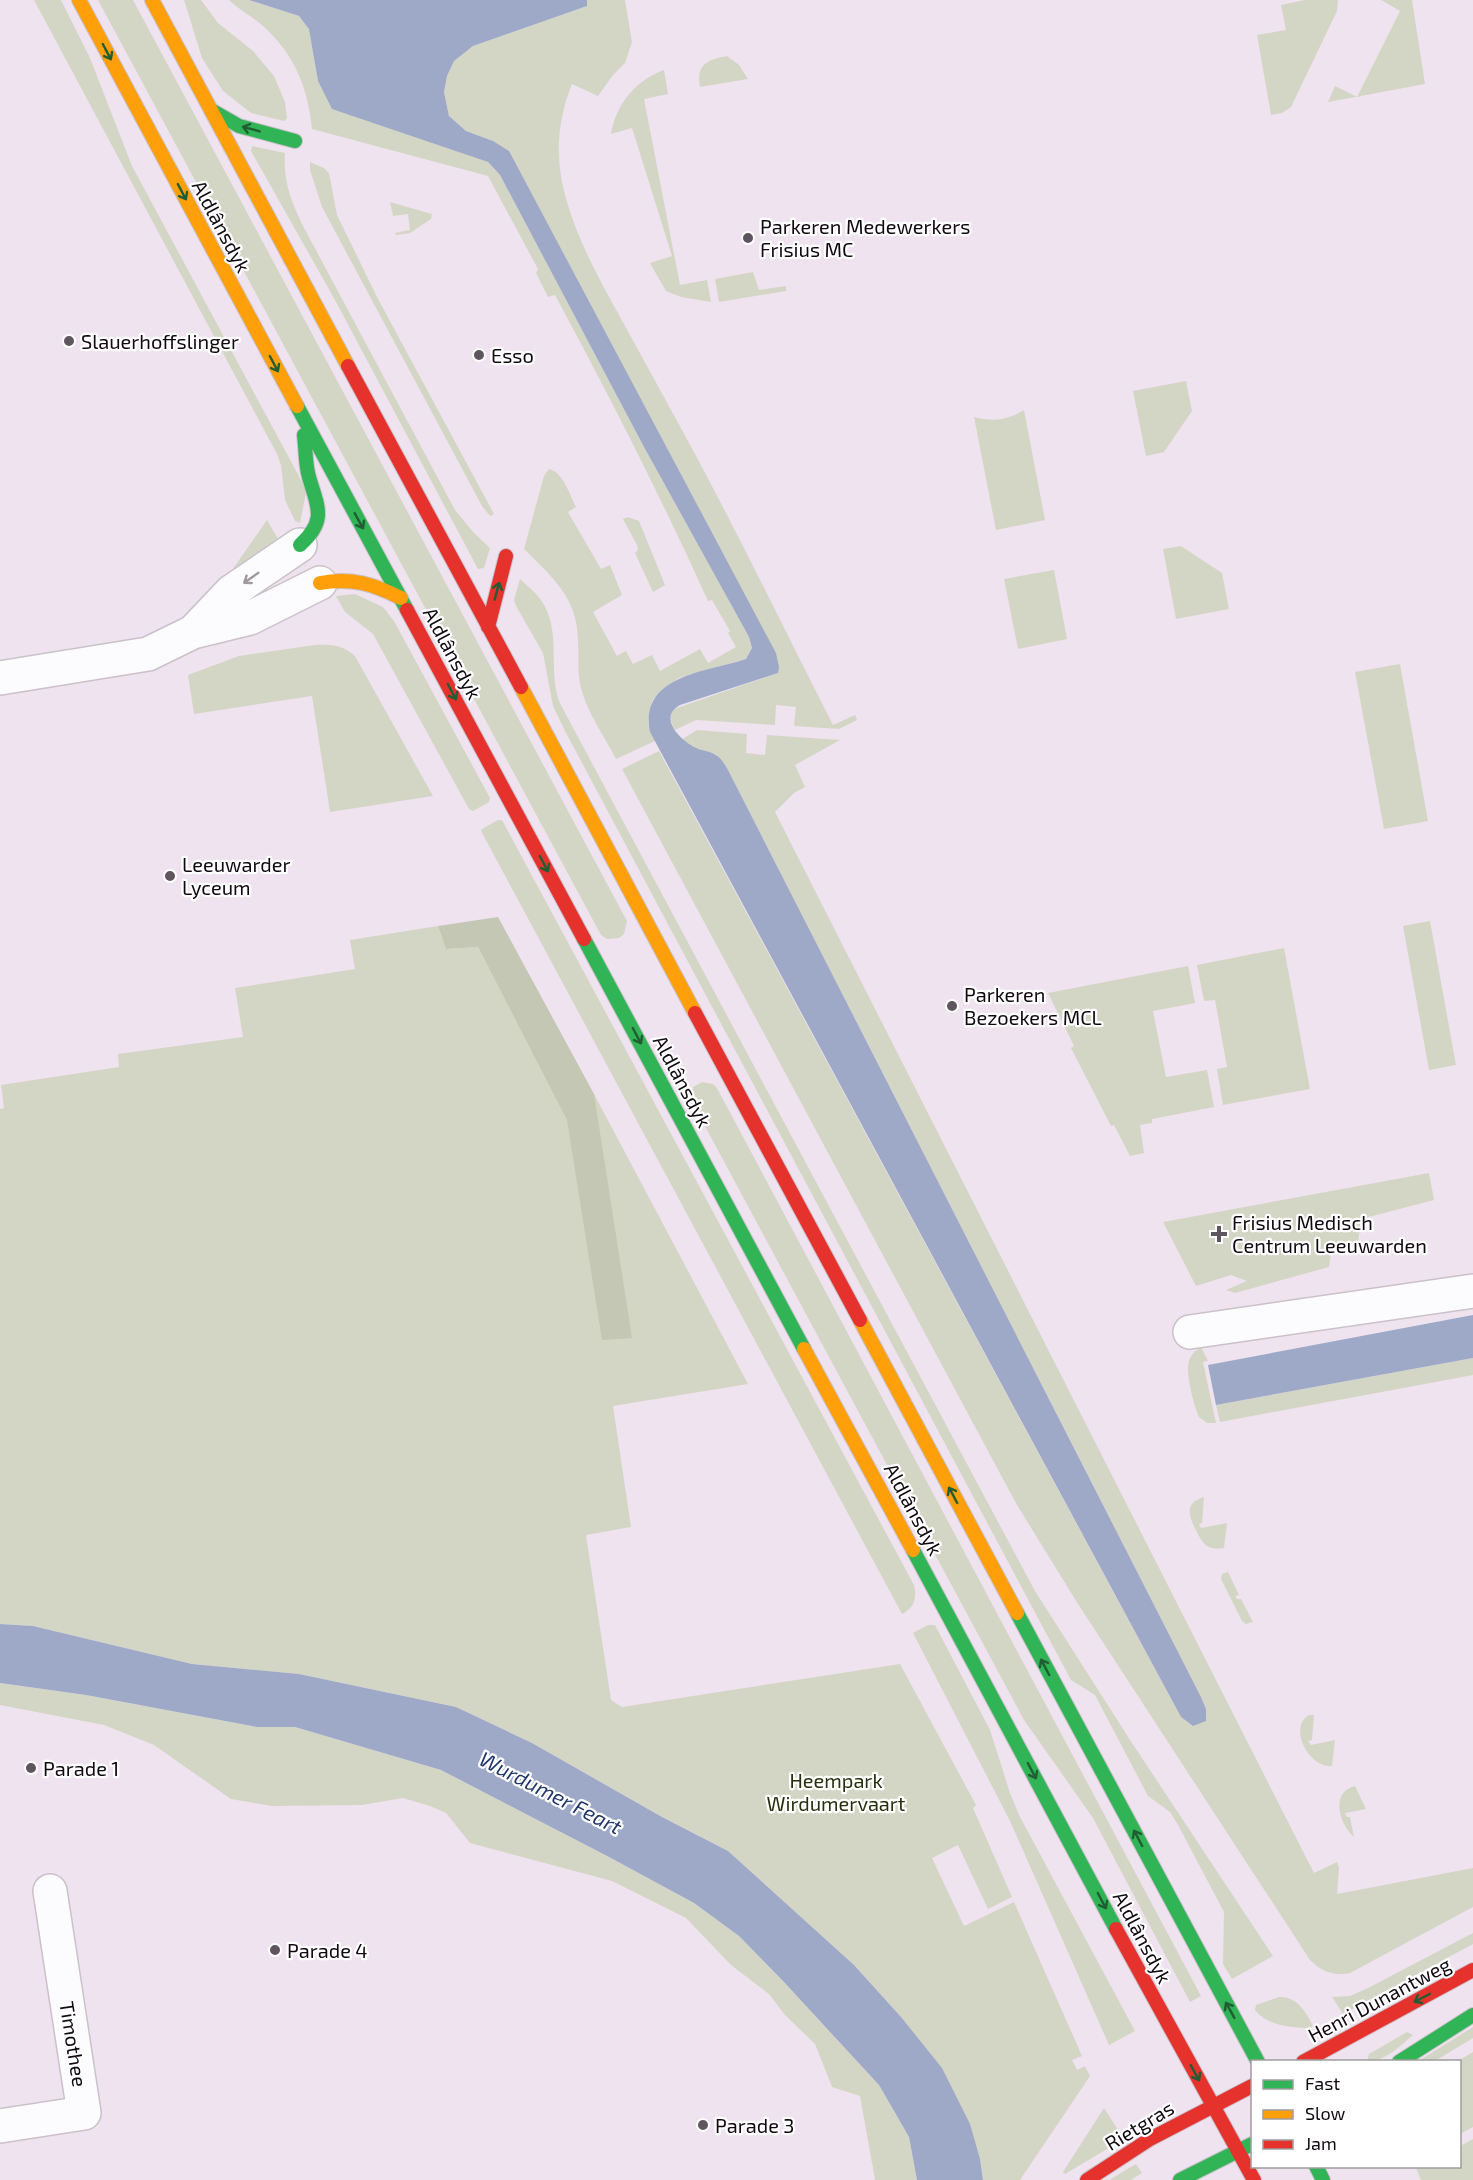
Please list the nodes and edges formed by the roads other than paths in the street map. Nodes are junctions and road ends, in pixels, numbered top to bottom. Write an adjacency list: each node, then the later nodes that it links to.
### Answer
1 (80, 0): 5 (main road, Aldlânsdyk, one-way to 5)
2 (152, 0): 3 (main road, Aldlânsdyk)
3 (211, 110): 4 (main road, one-way to 3); 10 (main road, Aldlânsdyk)
4 (295, 141)
5 (302, 416): 6 (main road); 9 (main road, Aldlânsdyk, one-way to 9)
6 (300, 545): 11 (street, one-way to 11)
7 (506, 556): 10 (main road, one-way to 7)
8 (320, 583): 9 (main road); 11 (street)
9 (401, 598): 22 (main road, Aldlânsdyk, one-way to 22)
10 (488, 627): 18 (main road, Aldlânsdyk, one-way to 10)
11 (193, 632): 12 (street)
12 (0, 678)
13 (1473, 1291): 14 (street)
14 (1190, 1332)
15 (50, 1891): 23 (street, Timothee)
16 (1473, 1970): 19 (main road, Henri Dunantweg, one-way to 19)
17 (1473, 2015): 20 (main road)
18 (1257, 2060)
19 (1305, 2060)
20 (1401, 2060)
21 (1251, 2086): 22 (main road)
22 (1213, 2105): 25 (main road, Aldlânsdyk); 26 (main road, Rietgras)
23 (0, 2126)
24 (1251, 2144): 25 (main road)
25 (1238, 2151): 27 (main road); 28 (main road, Aldlânsdyk)
26 (1087, 2180)
27 (1180, 2180)
28 (1254, 2180)

